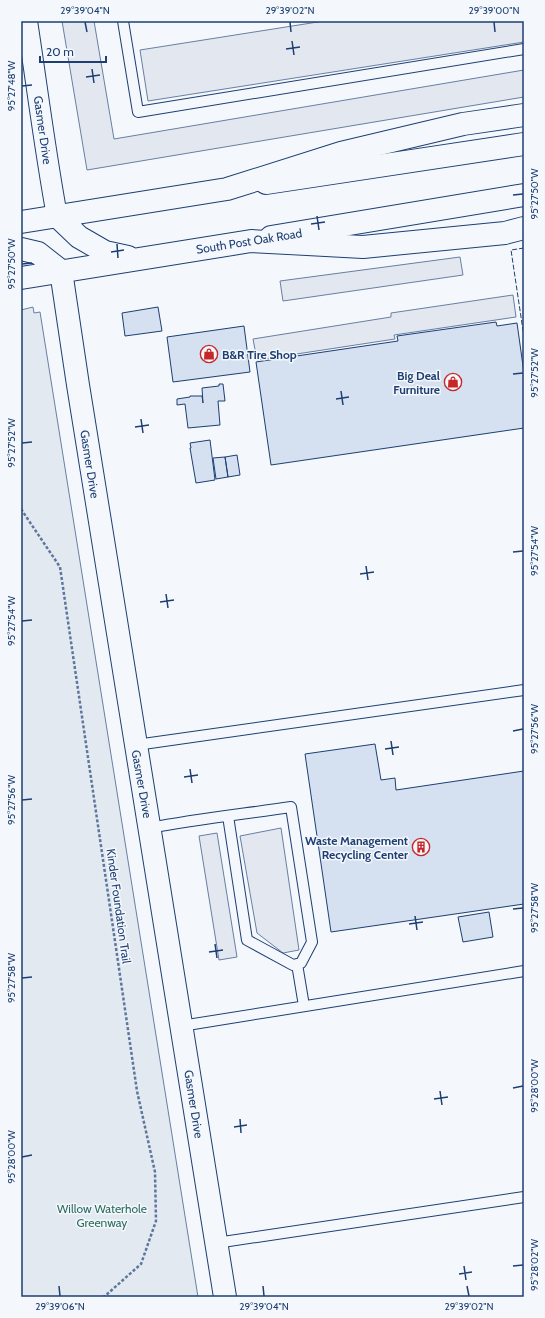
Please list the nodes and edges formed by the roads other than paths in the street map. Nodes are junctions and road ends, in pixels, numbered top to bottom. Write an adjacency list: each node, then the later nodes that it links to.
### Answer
1 (27, 21): 8 (street, Gasmer Drive)
2 (123, 21): 3 (lane)
3 (524, 49)
4 (524, 115): 6 (main road)
5 (524, 144): 6 (main road)
6 (227, 190): 8 (main road)
7 (524, 195): 11 (main road, South Post Oak Road)
8 (57, 216): 9 (main road); 13 (main road)
9 (21, 222)
10 (524, 228): 11 (main road)
11 (251, 241): 13 (main road, South Post Oak Road)
12 (21, 249): 14 (main road)
13 (135, 259): 14 (main road, South Post Oak Road)
14 (61, 271): 15 (main road, South Post Oak Road); 17 (main road, Gasmer Drive)
15 (21, 278)
16 (524, 690): 17 (lane)
17 (136, 745): 19 (main road, Gasmer Drive)
18 (228, 816): 19 (lane); 20 (lane); 20 (lane)
19 (150, 828): 23 (main road, Gasmer Drive)
20 (297, 964): 22 (lane)
21 (524, 971): 22 (lane)
22 (304, 1006): 23 (lane)
23 (181, 1026): 25 (main road, Gasmer Drive)
24 (524, 1197): 25 (lane)
25 (216, 1243): 26 (main road, Gasmer Drive)
26 (225, 1297)

